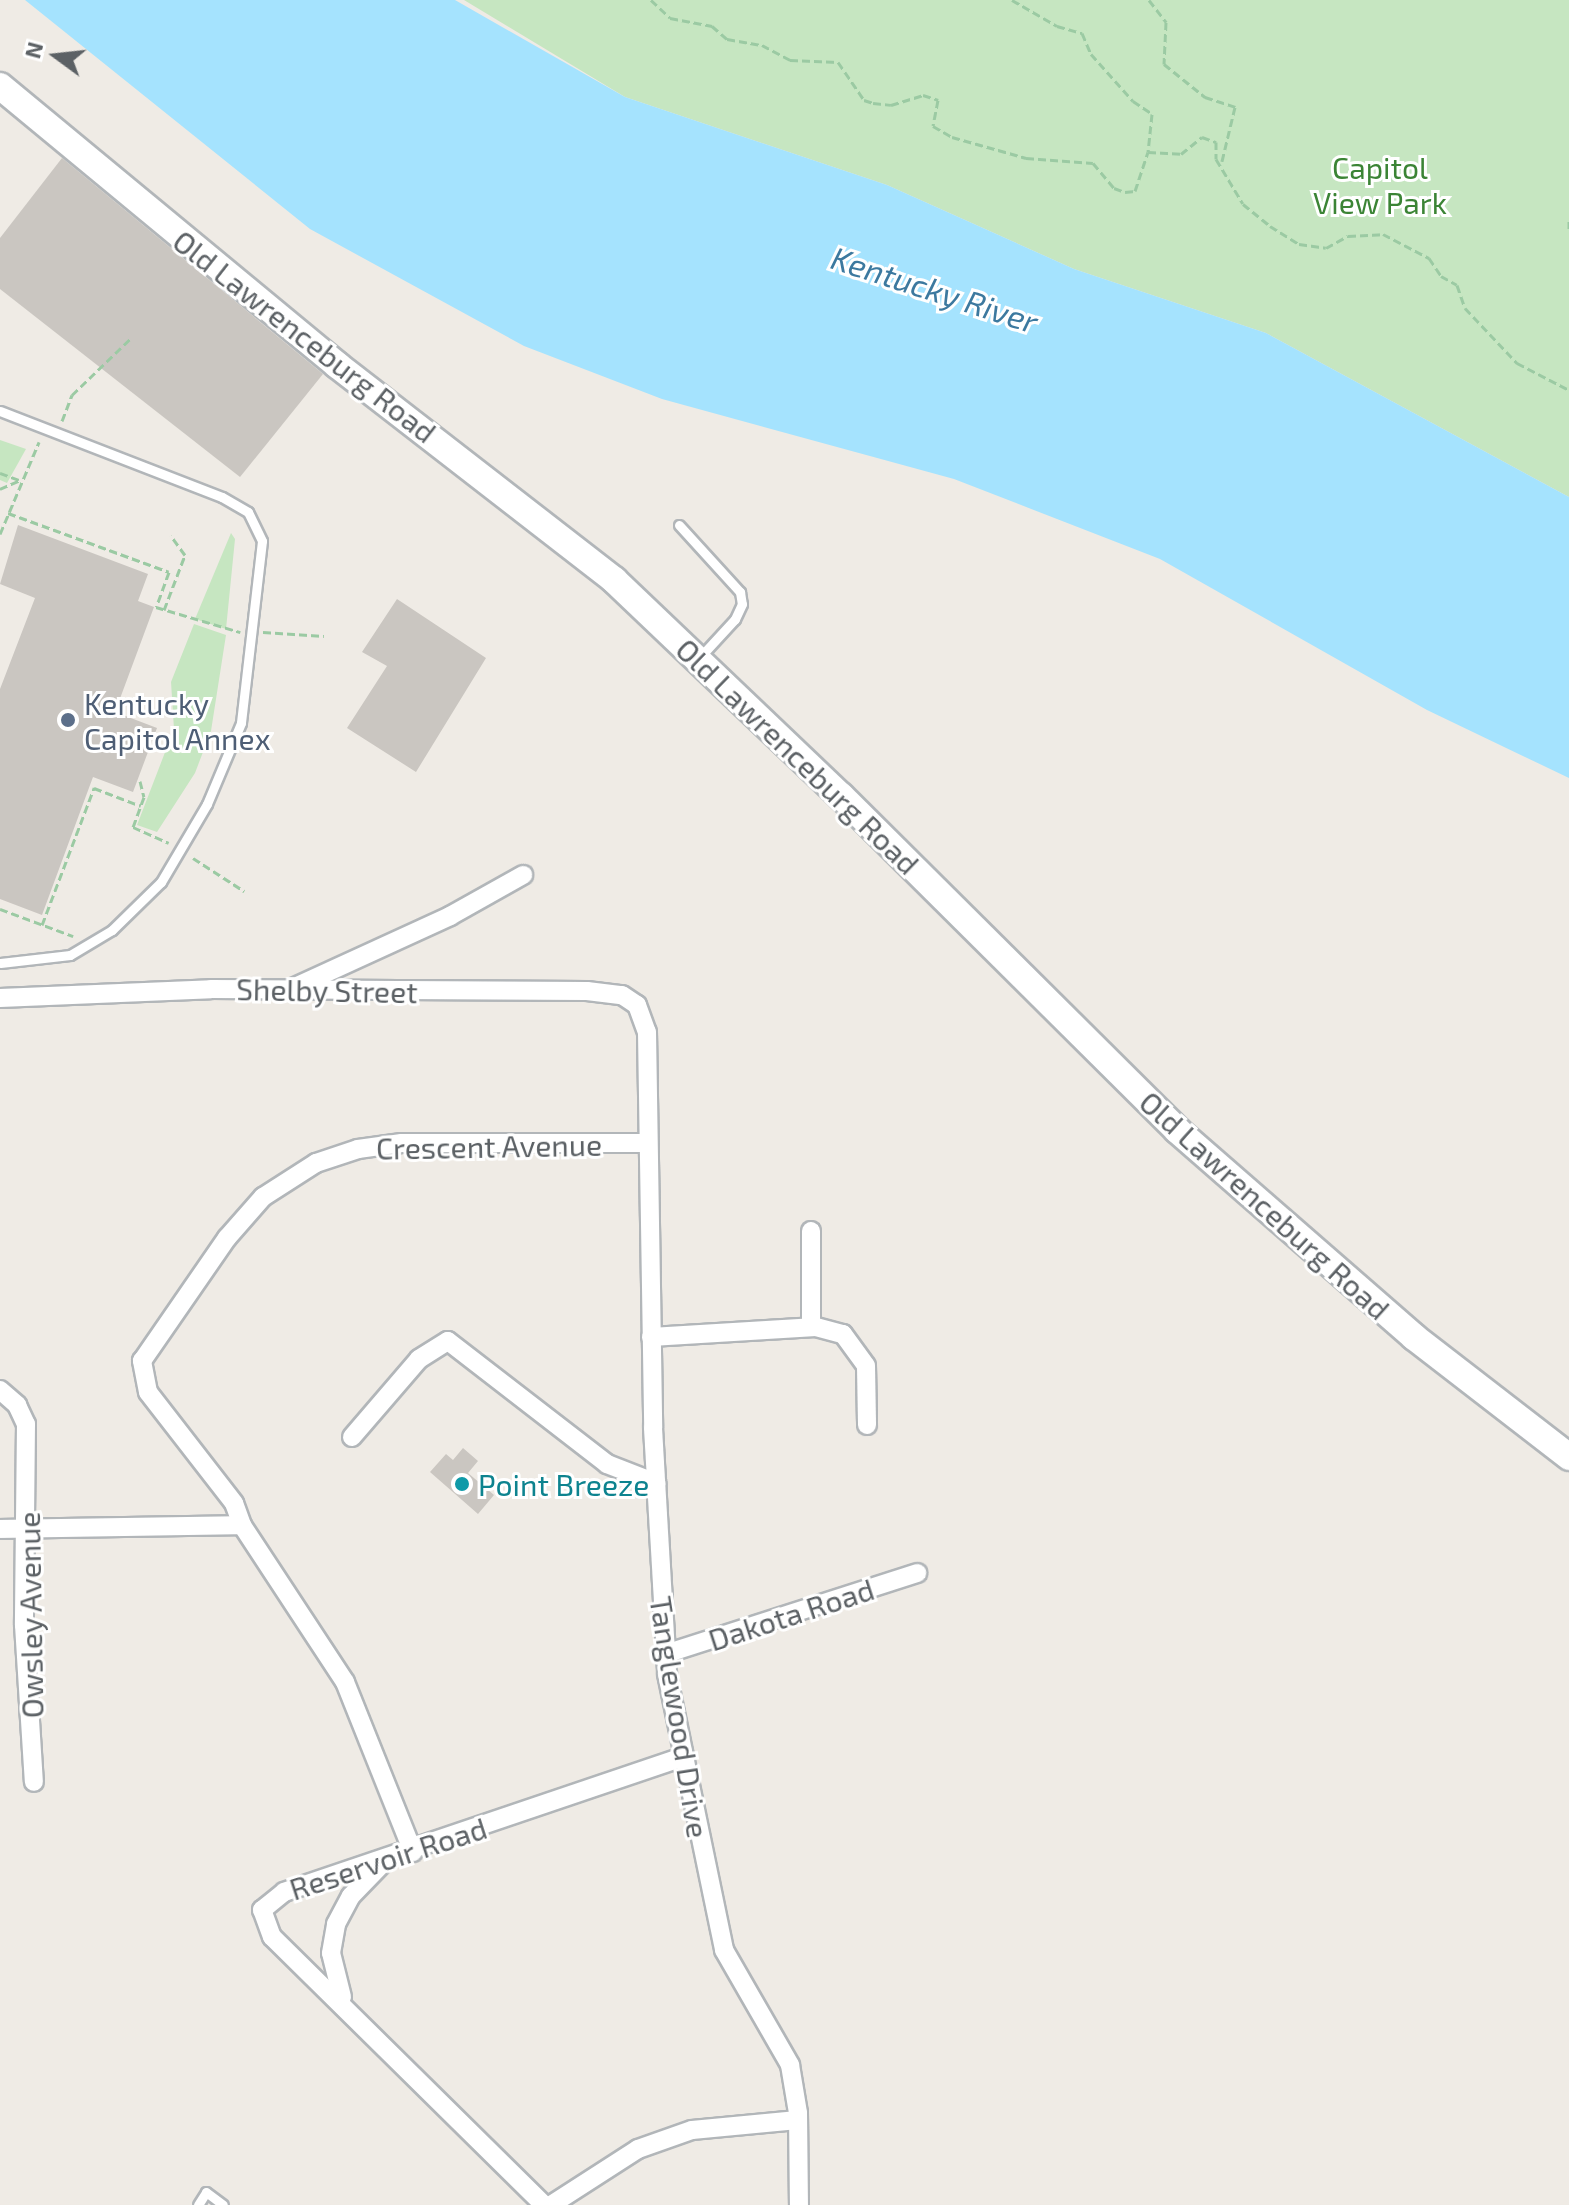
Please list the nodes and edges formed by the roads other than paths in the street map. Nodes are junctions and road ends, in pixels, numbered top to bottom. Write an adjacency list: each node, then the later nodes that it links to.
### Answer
1 (0, 86): 4 (main road, Old Lawrenceburg Road)
2 (0, 411): 6 (lane)
3 (679, 525): 4 (lane)
4 (698, 659): 17 (main road, Old Lawrenceburg Road)
5 (523, 875): 7 (street)
6 (0, 963)
7 (290, 989): 8 (street, Shelby Street); 9 (street, Shelby Street)
8 (0, 998)
9 (644, 1017): 10 (street, Tanglewood Drive)
10 (648, 1143): 13 (street, Tanglewood Drive); 19 (street, Crescent Avenue)
11 (811, 1231): 12 (street)
12 (811, 1327): 13 (street); 15 (street)
13 (651, 1337): 18 (street, Tanglewood Drive)
14 (0, 1390): 21 (street, Owsley Avenue)
15 (867, 1425)
16 (352, 1437): 18 (street)
17 (1569, 1457)
18 (656, 1483): 23 (street, Tanglewood Drive)
19 (242, 1525): 21 (street); 26 (street)
20 (0, 1529): 21 (street)
21 (28, 1529): 25 (street, Owsley Avenue)
22 (917, 1573): 23 (street, Dakota Road)
23 (665, 1654): 24 (street, Tanglewood Drive)
24 (683, 1757): 26 (street, Reservoir Road); 29 (street, Tanglewood Drive)
25 (34, 1782)
26 (413, 1852): 27 (street, Reservoir Road)
27 (386, 1860): 28 (street); 28 (street, Reservoir Road)
28 (349, 2010): 32 (street, Reservoir Road)
29 (798, 2120): 33 (street); 34 (street, Tanglewood Drive)
30 (198, 2205): 31 (lane)
31 (223, 2205)
32 (544, 2205)
33 (551, 2205)
34 (799, 2205)

